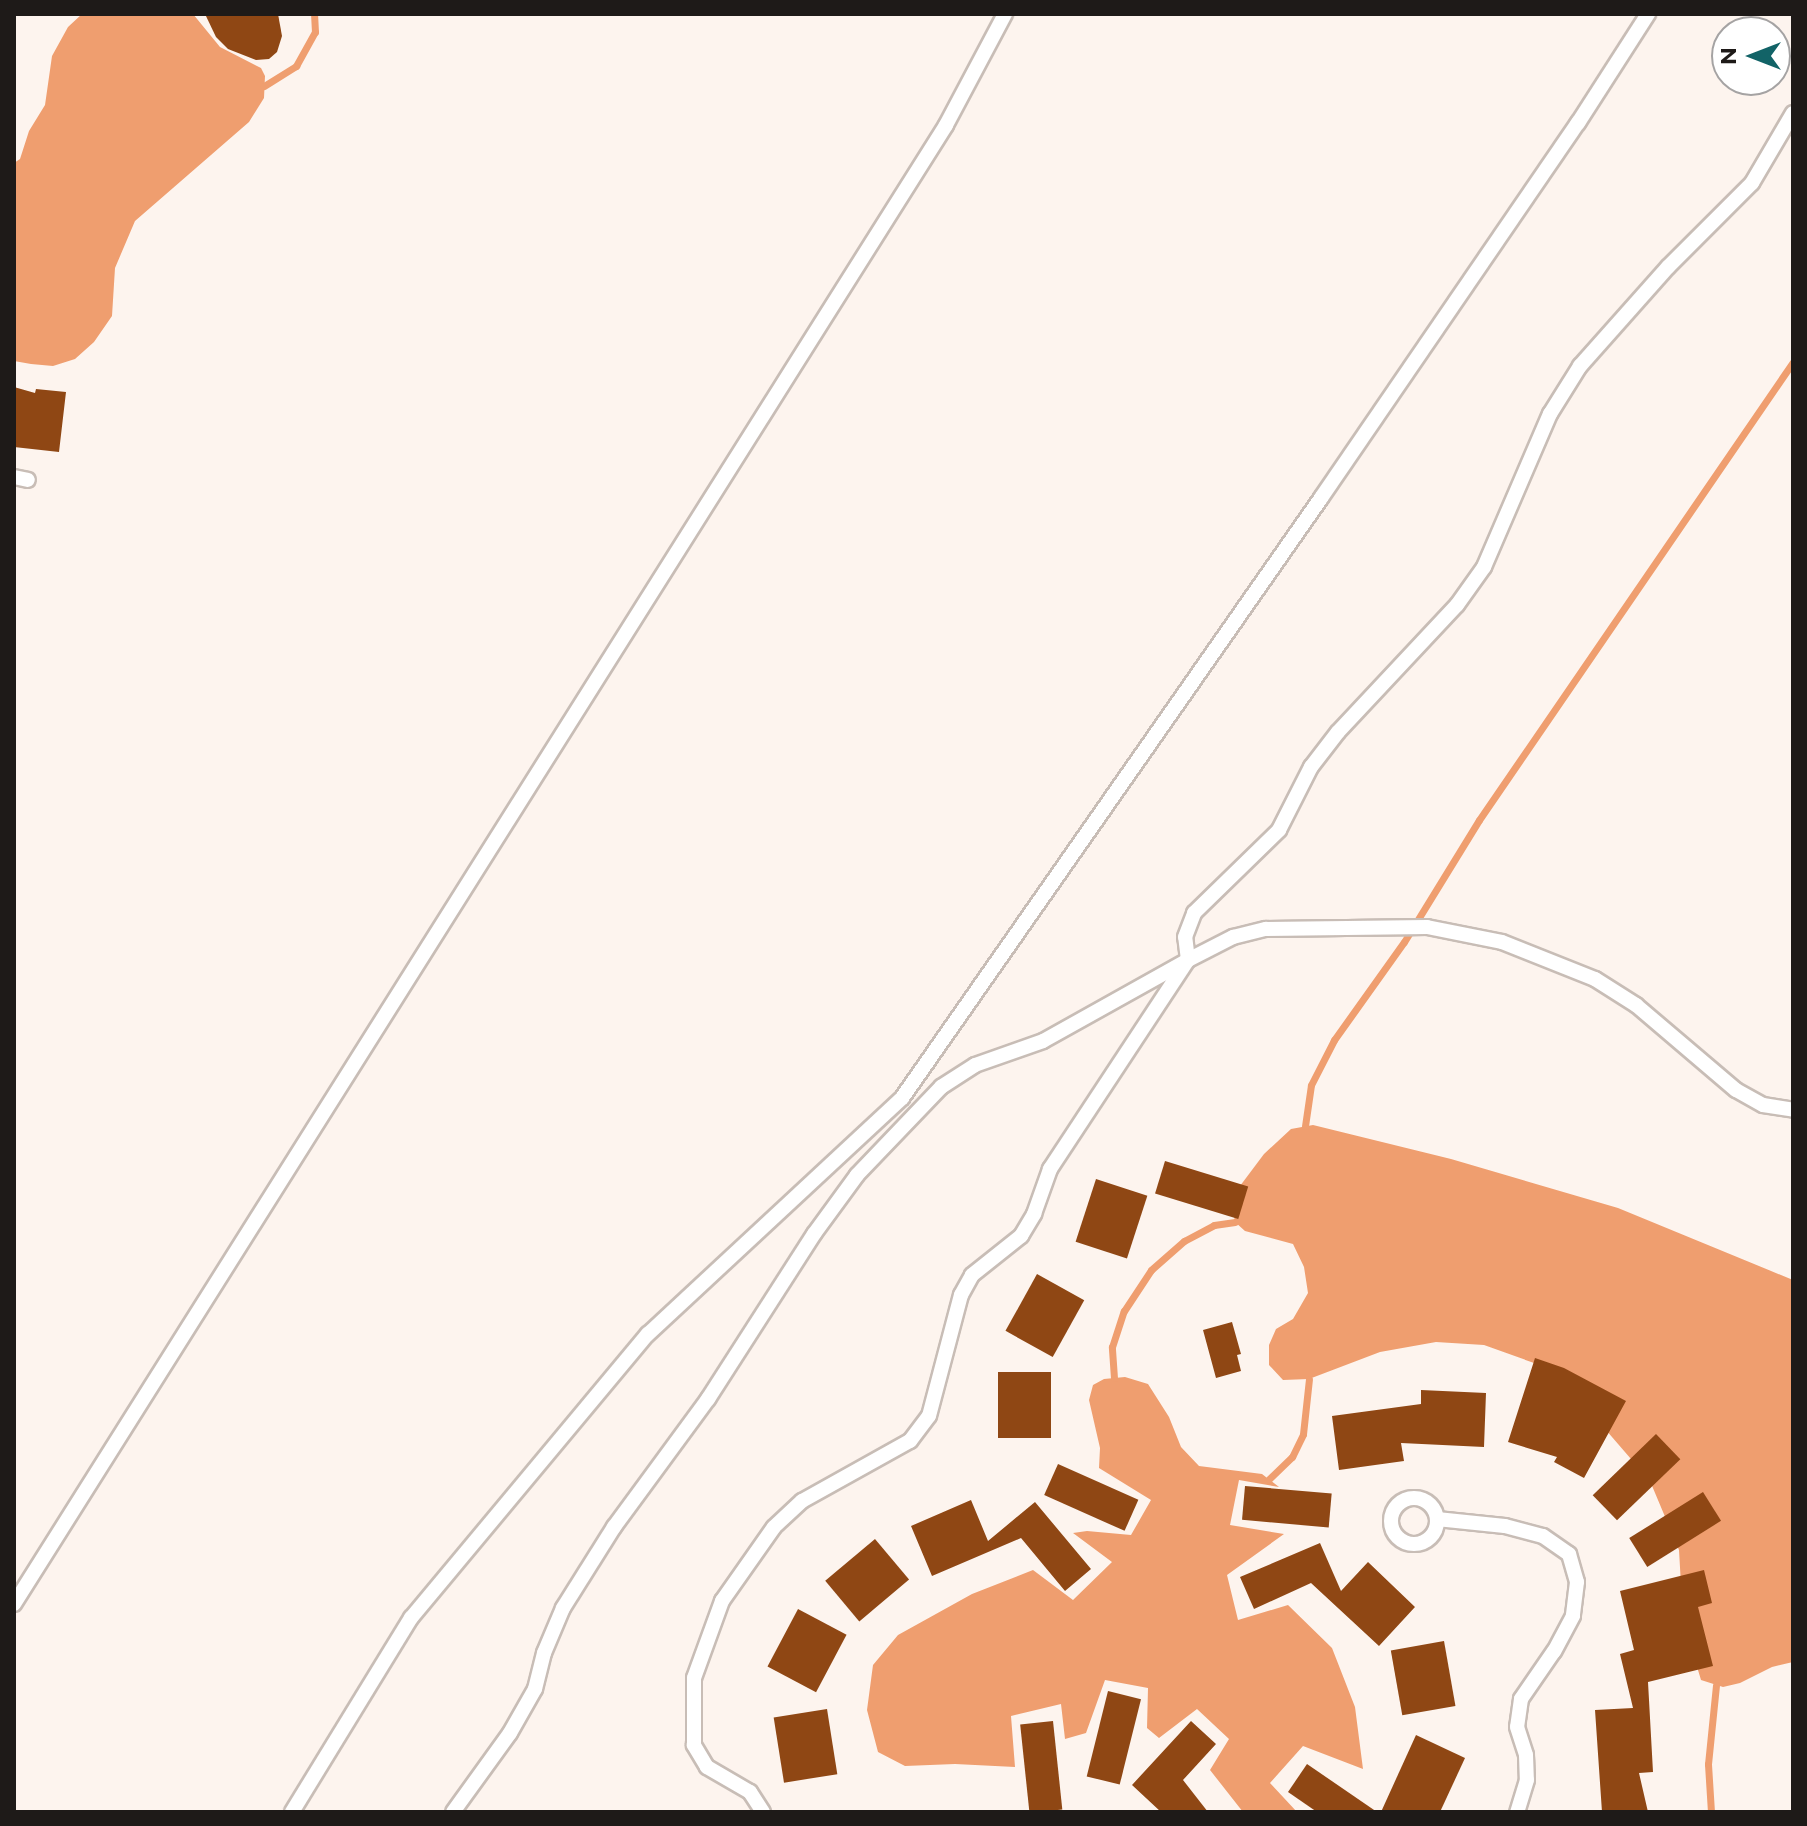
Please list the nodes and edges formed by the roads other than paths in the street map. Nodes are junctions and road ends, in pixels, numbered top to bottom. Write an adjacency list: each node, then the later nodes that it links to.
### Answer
1 (1005, 14): 7 (lane)
2 (1648, 14): 8 (lane)
3 (1793, 113): 4 (lane)
4 (1188, 960): 5 (lane); 9 (lane); 10 (lane)
5 (1793, 1110)
6 (1437, 1519): 11 (lane)
7 (14, 1604)
8 (292, 1812)
9 (453, 1812)
10 (763, 1812)
11 (1517, 1812)

